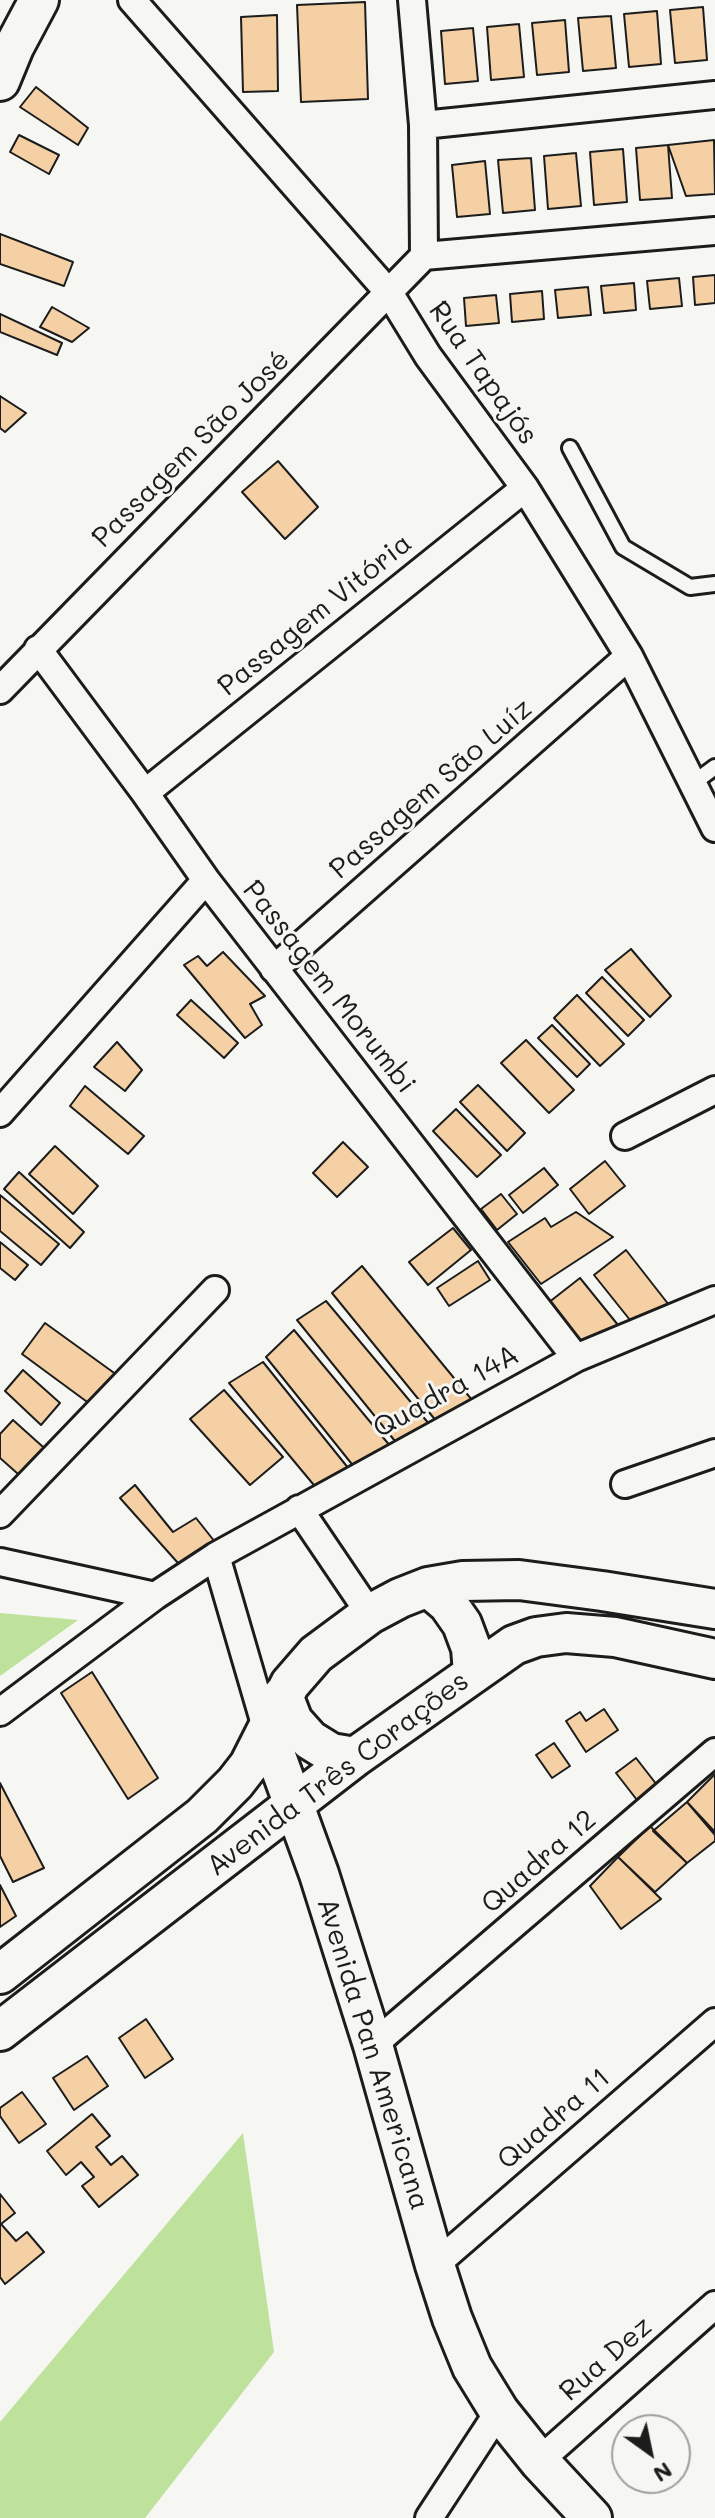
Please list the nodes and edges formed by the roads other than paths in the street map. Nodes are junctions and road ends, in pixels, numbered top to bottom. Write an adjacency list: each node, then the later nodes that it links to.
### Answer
1 (39, 0): 4 (street)
2 (412, 0): 6 (street)
3 (148, 6): 9 (street, Rua Tapajós)
4 (0, 81)
5 (715, 95): 6 (street)
6 (423, 125): 8 (street)
7 (715, 231): 8 (street)
8 (424, 256): 9 (street, Passagem São José)
9 (390, 294): 11 (street, Rua Tapajós); 13 (street, Passagem São José)
10 (570, 448): 12 (lane)
11 (525, 488): 14 (street, Rua Tapajós); 18 (street, Passagem Vitória)
12 (715, 584)
13 (38, 649): 15 (street, Passagem São José); 18 (street, Passagem Morumbi)
14 (629, 656): 17 (street, Rua Tapajós); 21 (street, Passagem São Luíz)
15 (0, 690)
16 (715, 767): 17 (lane)
17 (692, 784): 19 (street, Rua Tapajós)
18 (145, 793): 20 (street, Passagem Morumbi)
19 (715, 828)
20 (206, 880): 21 (street, Passagem Morumbi); 23 (street)
21 (274, 969): 27 (street, Passagem Morumbi)
22 (715, 1090): 24 (street)
23 (0, 1113)
24 (625, 1136)
25 (215, 1290): 31 (street)
26 (715, 1300): 27 (street, Quadra 14A)
27 (576, 1358): 30 (street, Quadra 14A)
28 (715, 1453): 29 (street)
29 (625, 1484)
30 (299, 1509): 32 (street, Quadra 14A); 37 (street)
31 (0, 1514)
32 (216, 1556): 35 (street, Quadra 14A); 42 (street, Avenida Pan Americana)
33 (0, 1562): 35 (street)
34 (428, 1587): 36 (street, Avenida Três Corações); 37 (street, Avenida Três Corações); 39 (street)
35 (155, 1596): 41 (street, Quadra 14A)
36 (715, 1609)
37 (370, 1614): 40 (street, Avenida Três Corações)
38 (715, 1659): 39 (street, Avenida Três Corações)
39 (473, 1673): 44 (street, Avenida Três Corações)
40 (283, 1695): 42 (street, Avenida Três Corações); 44 (street)
41 (0, 1712)
42 (267, 1731): 45 (street, Avenida Pan Americana); 46 (street, Avenida Três Corações)
43 (715, 1752): 49 (street, Quadra 12)
44 (355, 1757): 45 (street, Avenida Três Corações)
45 (293, 1805): 48 (street, Avenida Três Corações); 49 (street, Avenida Pan Americana)
46 (0, 1974)
47 (715, 2022): 50 (street, Quadra 11)
48 (0, 2031)
49 (373, 2045): 50 (street, Avenida Pan Americana)
50 (435, 2265): 52 (street, Avenida Pan Americana)
51 (715, 2305): 53 (street, Rua Dez)
52 (499, 2411): 53 (street, Avenida Pan Americana); 54 (street)
53 (539, 2461): 55 (street, Avenida Pan Americana)
54 (429, 2518)
55 (592, 2518)

